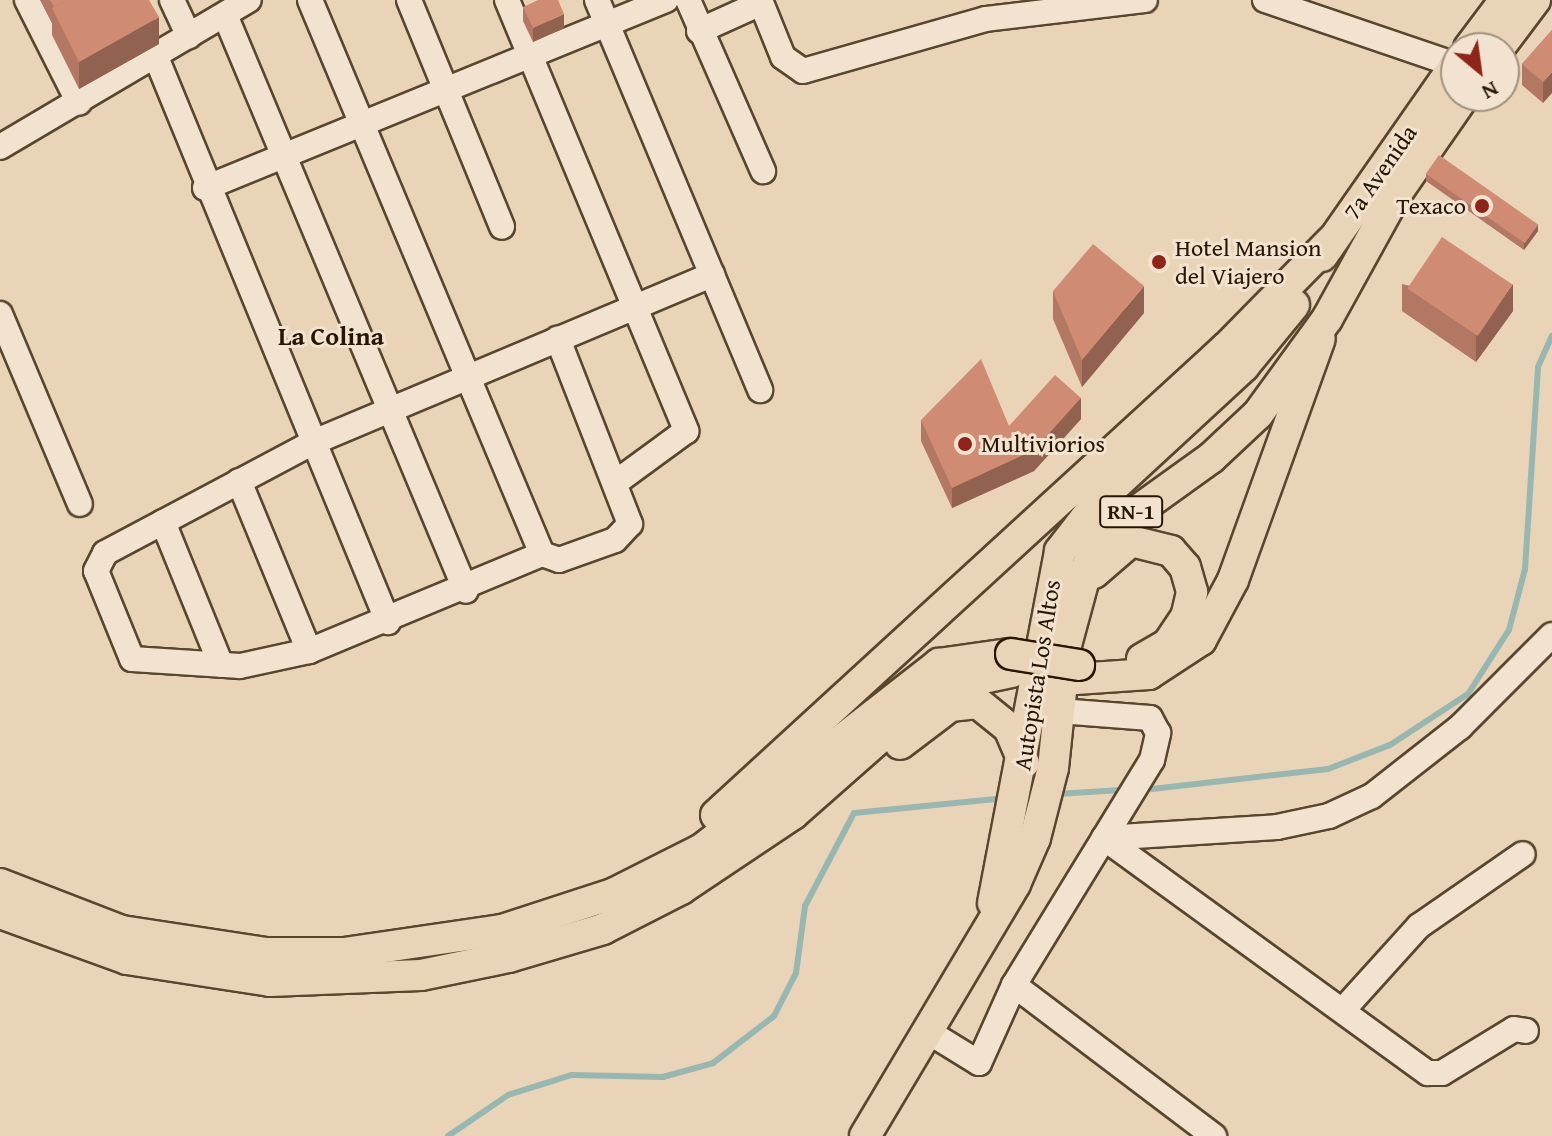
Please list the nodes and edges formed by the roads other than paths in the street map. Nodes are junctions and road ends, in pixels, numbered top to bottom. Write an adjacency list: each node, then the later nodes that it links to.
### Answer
1 (27, 0): 26 (street)
2 (172, 0): 20 (street)
3 (249, 0): 15 (street)
4 (310, 0): 28 (street)
5 (409, 0): 25 (street)
6 (507, 0): 21 (street)
7 (597, 0): 16 (street)
8 (666, 0): 16 (street)
9 (688, 0): 17 (street)
10 (1145, 0): 14 (street)
11 (1265, 0): 23 (street)
12 (1505, 0): 18 (main road)
13 (1535, 0): 19 (main road)
14 (761, 1): 17 (street)
15 (225, 15): 20 (street); 30 (street)
16 (607, 24): 21 (street); 35 (street)
17 (699, 31): 31 (street)
18 (1481, 32)
19 (1511, 32)
20 (189, 36): 22 (street)
21 (531, 55): 25 (street); 36 (street)
22 (156, 57): 26 (street); 32 (street)
23 (1440, 60)
24 (1440, 88): 34 (main road, 7a Avenida / RN-1)
25 (447, 89): 28 (street); 33 (street)
26 (79, 103): 29 (street)
27 (1453, 112): 38 (main road, 7a Avenida / RN-1)
28 (360, 124): 30 (street); 40 (street)
29 (0, 147)
30 (282, 156): 32 (street); 42 (street)
31 (763, 171)
32 (205, 188): 43 (street)
33 (502, 227)
34 (1331, 241): 58 (main road, Autopista Los Altos / RN-1); 62 (main road)
35 (712, 275): 36 (street); 41 (street)
36 (633, 307): 39 (street); 45 (street)
37 (0, 314): 46 (street)
38 (1327, 319): 50 (main road, Autopista Los Altos / RN-1); 56 (main road)
39 (558, 339): 40 (street); 45 (street)
40 (469, 377): 42 (street); 48 (street)
41 (760, 390)
42 (391, 409): 43 (street); 49 (street)
43 (314, 442): 44 (street); 51 (street)
44 (239, 481): 47 (street); 53 (street)
45 (615, 483): 48 (street)
46 (80, 504)
47 (163, 522): 55 (street); 55 (street)
48 (542, 554): 49 (street)
49 (466, 591): 51 (street)
50 (1076, 597): 56 (main road); 57 (main road, Autopista Los Altos / RN-1)
51 (388, 622): 53 (street)
52 (1552, 635): 59 (street)
53 (309, 651): 55 (street)
54 (1012, 663): 56 (main road, bridge); 62 (main road); 64 (main road)
55 (221, 665)
56 (1078, 672)
57 (1059, 711): 58 (main road, Autopista Los Altos / RN-1); 59 (street)
58 (1033, 766): 64 (main road); 67 (main road, Autopista Los Altos / RN-1)
59 (1104, 838): 65 (street); 66 (street)
60 (1523, 854): 66 (street)
61 (0, 884): 62 (main road)
62 (571, 906)
63 (0, 913): 64 (main road)
64 (603, 929)
65 (1014, 985): 67 (street); 70 (street)
66 (1343, 1010): 68 (street)
67 (927, 1031): 69 (main road, Autopista Los Altos / RN-1)
68 (1526, 1031)
69 (865, 1136)
70 (1214, 1136)

